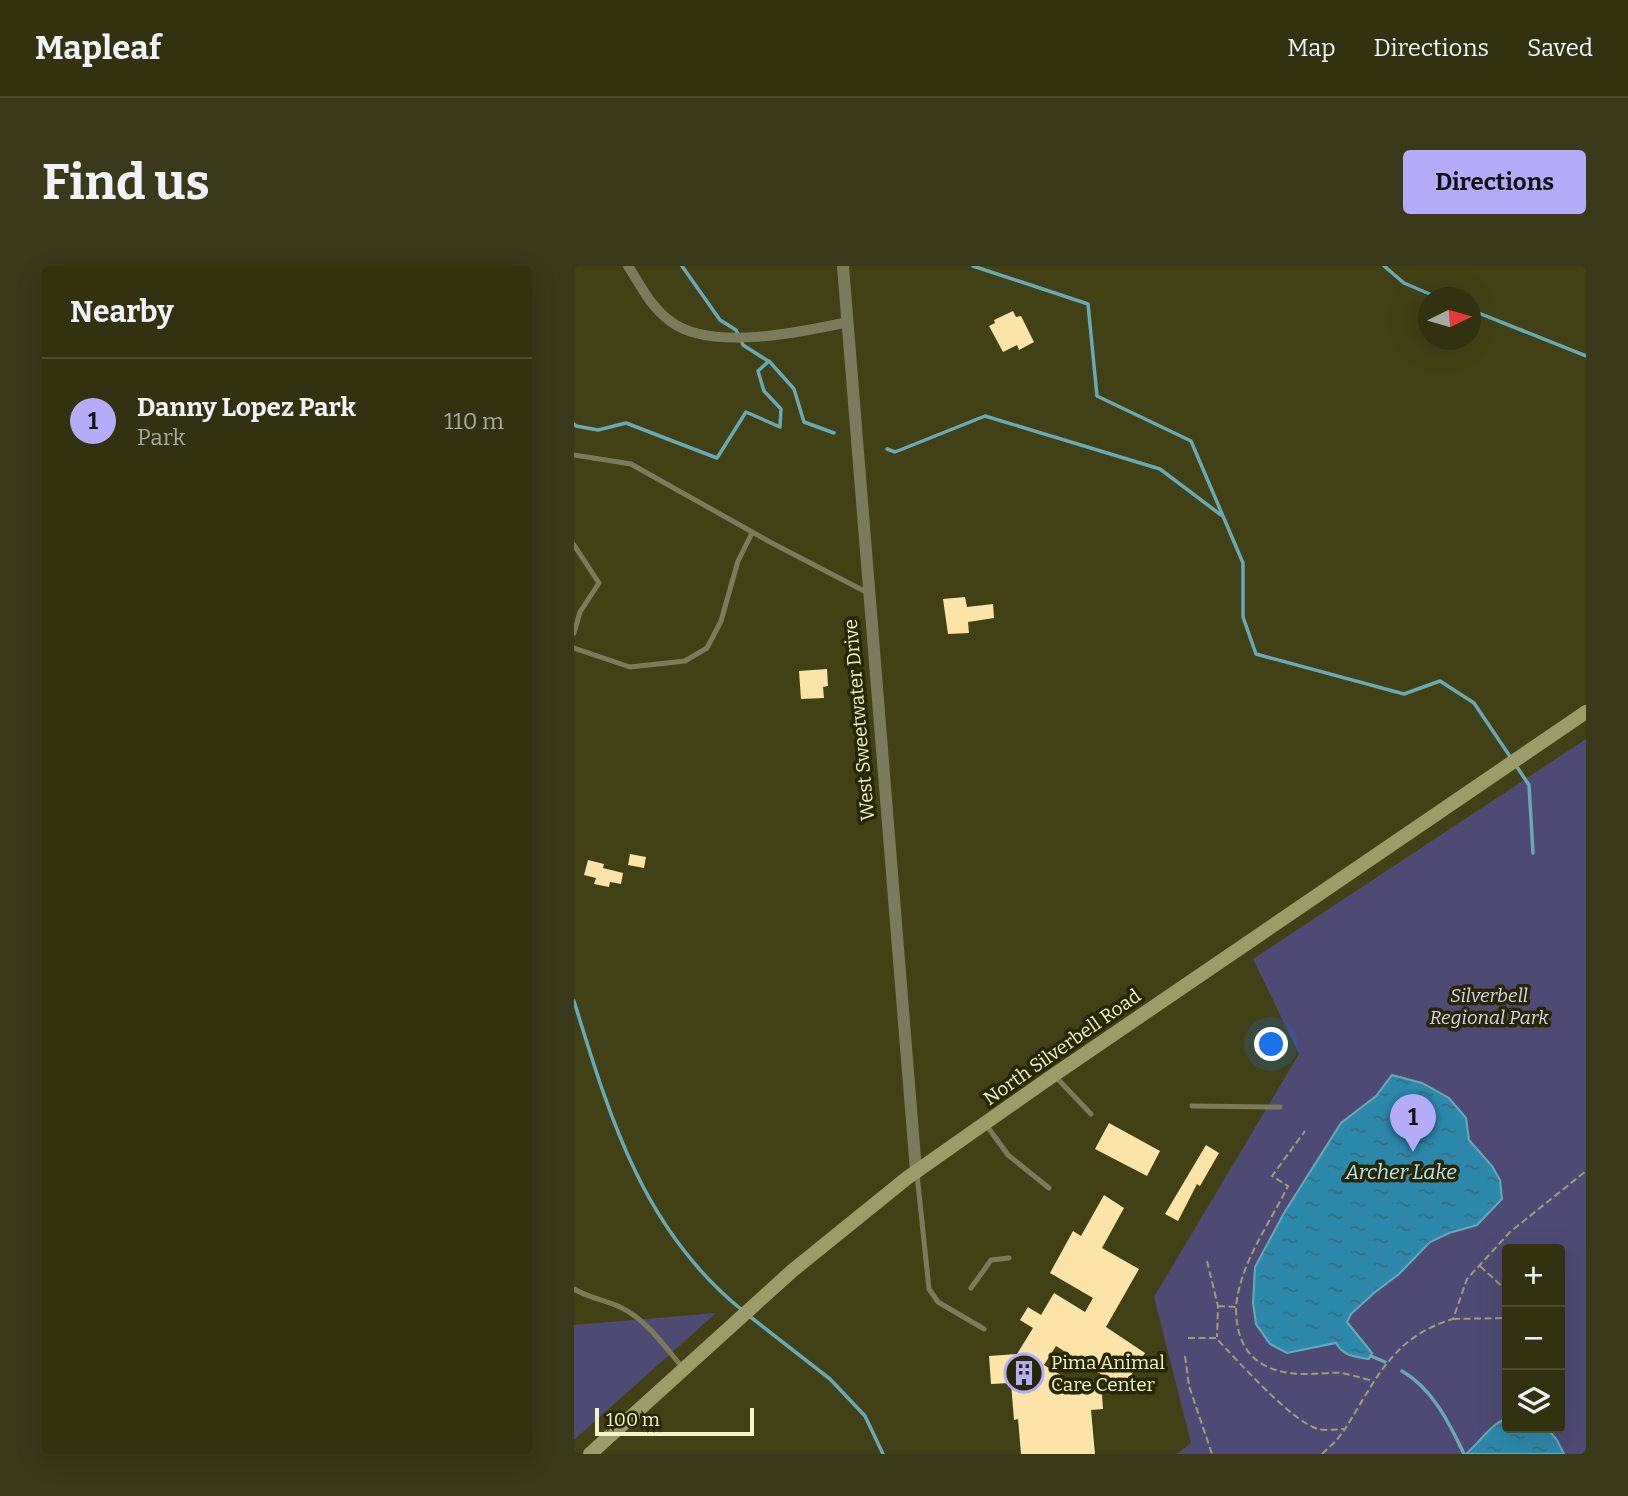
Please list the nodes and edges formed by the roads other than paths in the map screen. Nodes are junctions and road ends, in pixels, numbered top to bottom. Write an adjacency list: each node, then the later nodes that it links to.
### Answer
1 (628, 266): 3 (street)
2 (843, 266): 3 (street, West Sweetwater Drive)
3 (848, 322): 7 (street, West Sweetwater Drive)
4 (574, 455): 5 (lane)
5 (752, 533): 7 (lane); 9 (lane)
6 (574, 545): 8 (lane)
7 (868, 593): 16 (street, West Sweetwater Drive)
8 (574, 633)
9 (574, 648)
10 (1586, 712): 11 (main road, North Silverbell Road)
11 (1054, 1075): 14 (lane); 15 (main road, North Silverbell Road)
12 (1192, 1106): 13 (lane)
13 (1280, 1107)
14 (1091, 1114)
15 (985, 1123): 16 (main road, North Silverbell Road); 17 (lane)
16 (916, 1171): 21 (lane); 22 (main road, North Silverbell Road)
17 (1049, 1188)
18 (1009, 1258): 19 (lane)
19 (971, 1288)
20 (574, 1289): 22 (lane)
21 (984, 1329)
22 (683, 1368): 23 (main road, North Silverbell Road)
23 (590, 1454)

